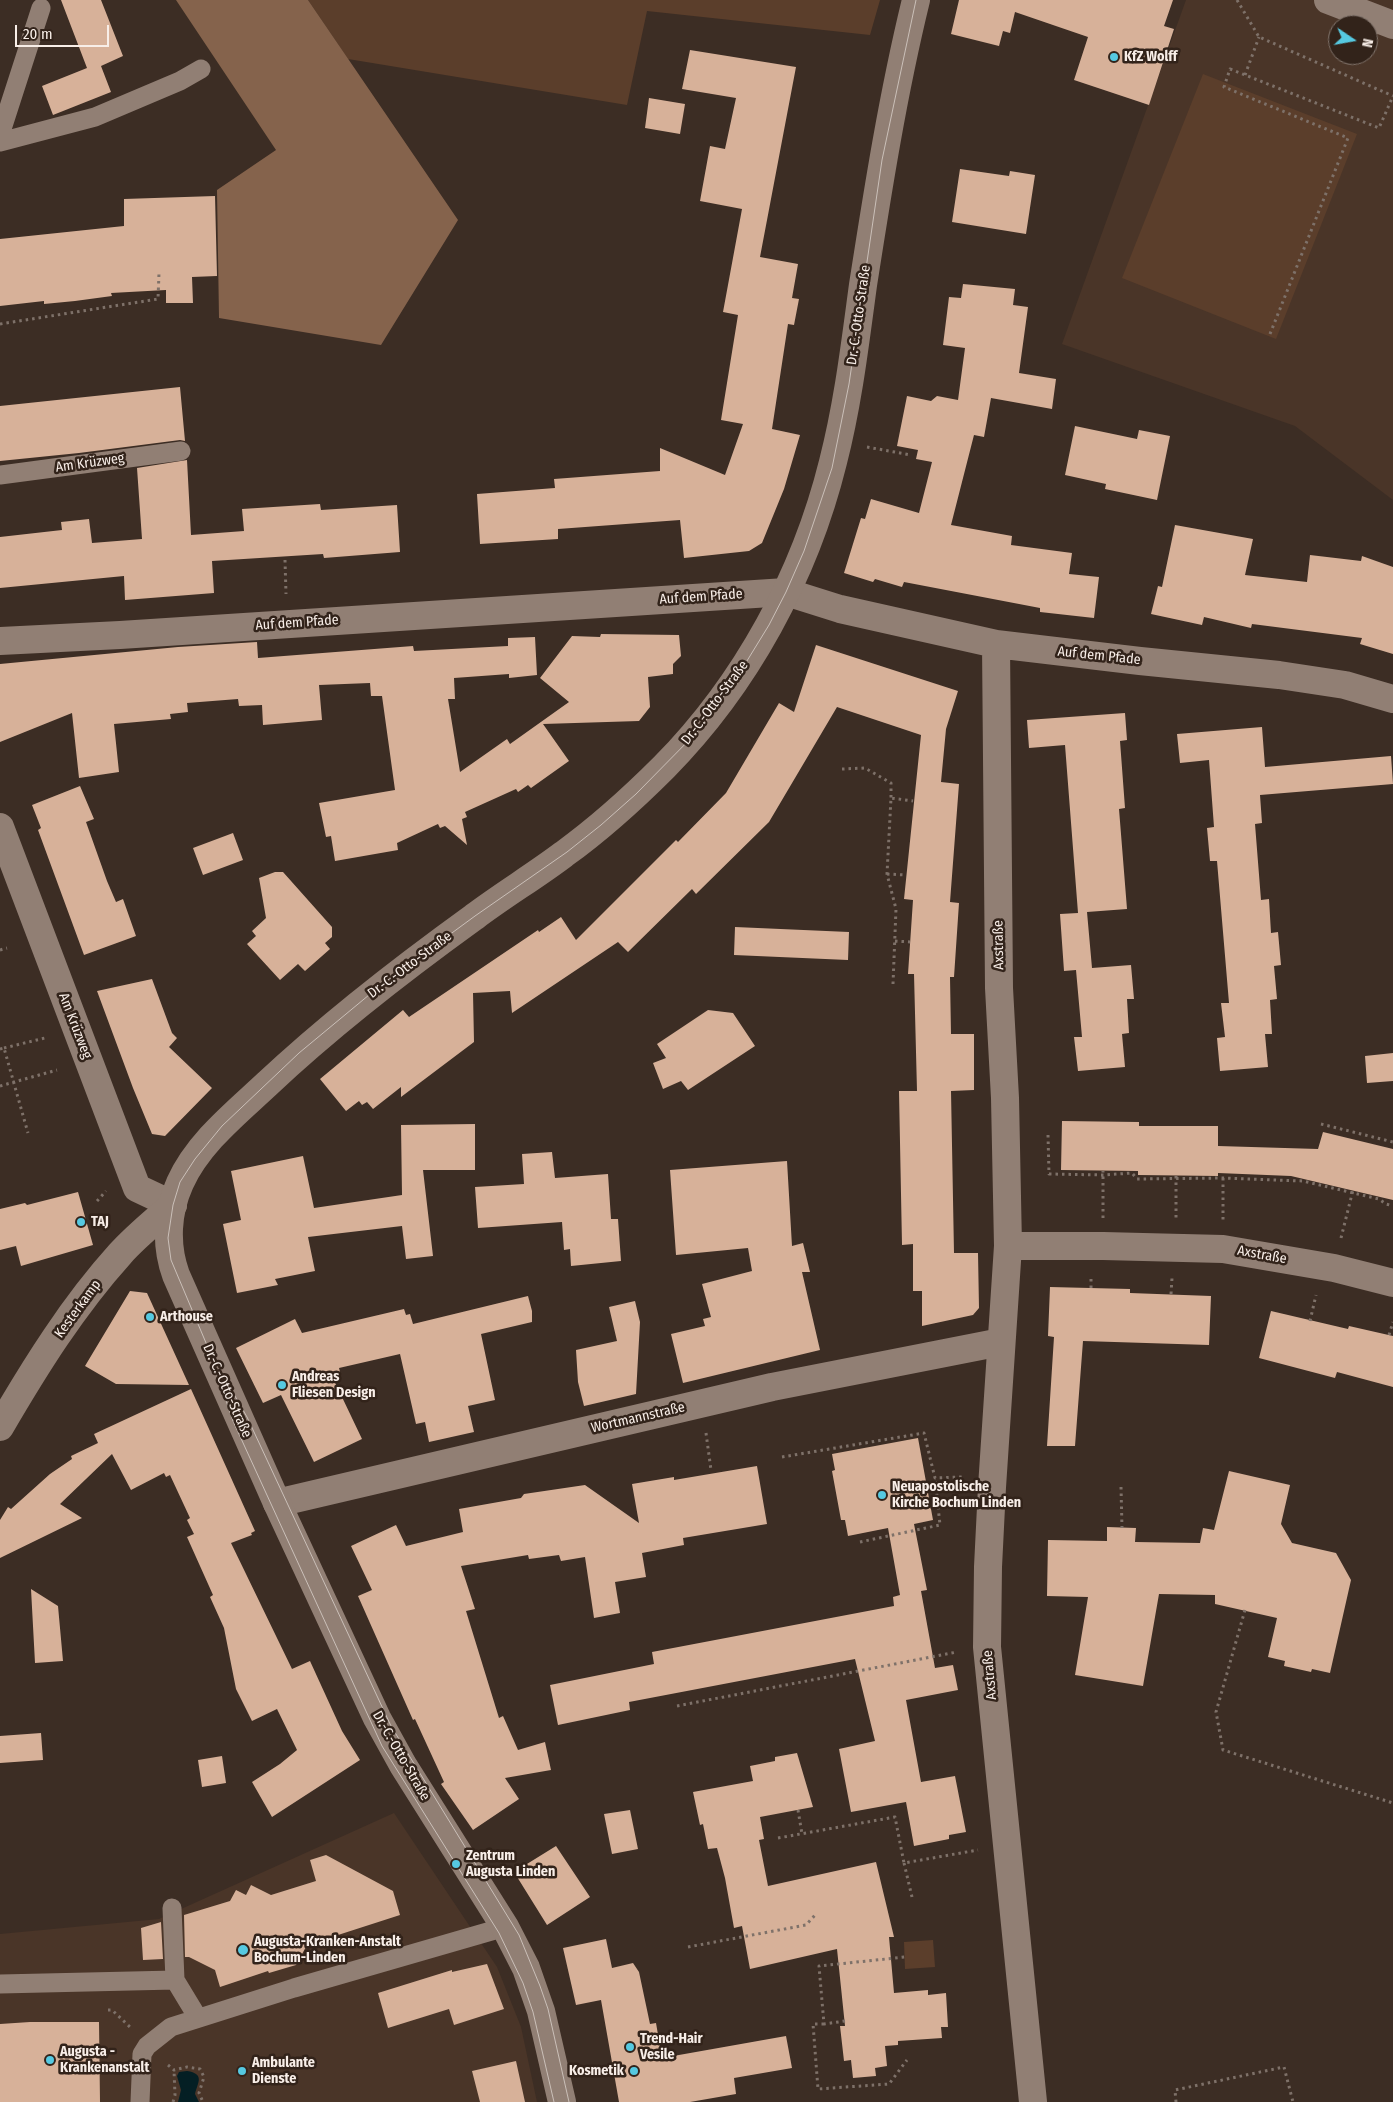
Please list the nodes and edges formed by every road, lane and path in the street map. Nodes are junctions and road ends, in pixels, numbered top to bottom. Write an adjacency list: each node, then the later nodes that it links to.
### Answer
1 (916, 0): 15 (street, Dr.-C.-Otto-Straße)
2 (1237, 0): 6 (path)
3 (1328, 0): 5 (street)
4 (41, 8): 10 (lane)
5 (1393, 25)
6 (1259, 37): 8 (path); 9 (path)
7 (201, 69): 11 (lane)
8 (1245, 75): 9 (path); 14 (path)
9 (1393, 96)
10 (0, 135)
11 (0, 142)
12 (159, 273): 13 (path)
13 (0, 324)
14 (1270, 334)
15 (838, 441): 17 (path); 19 (street, Dr.-C.-Otto-Straße)
16 (181, 450): 18 (lane, Am Krüzweg)
17 (910, 455)
18 (0, 475)
19 (786, 592): 20 (street, Auf dem Pfade); 21 (street, Auf dem Pfade); 47 (street, Dr.-C.-Otto-Straße)
20 (0, 641)
21 (996, 644): 22 (street, Auf dem Pfade); 49 (street, Axstraße)
22 (1393, 699)
23 (842, 769): 24 (path)
24 (891, 798): 25 (path); 27 (path)
25 (913, 801)
26 (0, 827): 47 (street, Am Krüzweg)
27 (887, 874): 28 (path); 29 (path)
28 (905, 876)
29 (895, 941): 30 (path); 33 (path)
30 (910, 942)
31 (7, 948): 32 (path)
32 (0, 950)
33 (893, 984)
34 (46, 1038): 35 (path)
35 (2, 1049): 37 (path)
36 (57, 1070): 37 (path)
37 (14, 1083): 38 (path); 40 (path)
38 (0, 1086)
39 (1321, 1124): 42 (path)
40 (28, 1132)
41 (1048, 1135): 43 (path)
42 (1393, 1142)
43 (1103, 1173): 44 (path); 50 (path)
44 (1176, 1177): 45 (path); 51 (path)
45 (1223, 1178): 46 (path); 52 (path)
46 (1352, 1192): 48 (path); 53 (path)
47 (173, 1205): 59 (street, Kesterkamp); 65 (street, Dr.-C.-Otto-Straße)
48 (1393, 1206)
49 (1008, 1246): 50 (street, Axstraße); 57 (street, Axstraße)
50 (1103, 1246): 51 (street, Axstraße)
51 (1176, 1247): 52 (street, Axstraße)
52 (1223, 1248): 53 (street, Axstraße)
53 (1334, 1268): 54 (street, Axstraße)
54 (1393, 1283)
55 (1393, 1322): 56 (path)
56 (1389, 1335)
57 (1001, 1342): 58 (street, Wortmannstraße); 62 (street, Axstraße)
58 (702, 1403): 61 (path); 65 (street, Wortmannstraße)
59 (0, 1427)
60 (782, 1457): 63 (path)
61 (711, 1470)
62 (993, 1475): 63 (path); 69 (street, Axstraße)
63 (935, 1478): 67 (path)
64 (1121, 1487): 66 (path)
65 (277, 1503): 80 (street, Dr.-C.-Otto-Straße)
66 (1122, 1528)
67 (860, 1542)
68 (1245, 1610): 71 (path)
69 (987, 1647): 70 (path); 75 (street, Axstraße)
70 (677, 1706)
71 (1393, 1803)
72 (798, 1810): 73 (path)
73 (802, 1834): 74 (path); 76 (path)
74 (778, 1838)
75 (1008, 1845): 76 (path); 97 (street, Axstraße)
76 (904, 1863): 77 (path)
77 (912, 1897)
78 (172, 1908): 83 (lane)
79 (816, 1914): 81 (path)
80 (505, 1927): 86 (lane); 96 (street, Dr.-C.-Otto-Straße)
81 (688, 1947)
82 (905, 1957): 88 (path)
83 (175, 1980): 84 (lane); 86 (lane)
84 (0, 1984)
85 (102, 2010): 89 (path)
86 (198, 2018): 90 (lane)
87 (845, 2021): 88 (path)
88 (824, 2024): 91 (path)
89 (131, 2029)
90 (147, 2046): 92 (path); 93 (lane)
91 (907, 2060)
92 (174, 2070): 94 (path); 95 (path)
93 (140, 2102)
94 (173, 2102)
95 (203, 2102)
96 (562, 2102)
97 (1033, 2102)
98 (1176, 2102): 99 (path)
99 (1293, 2102)

